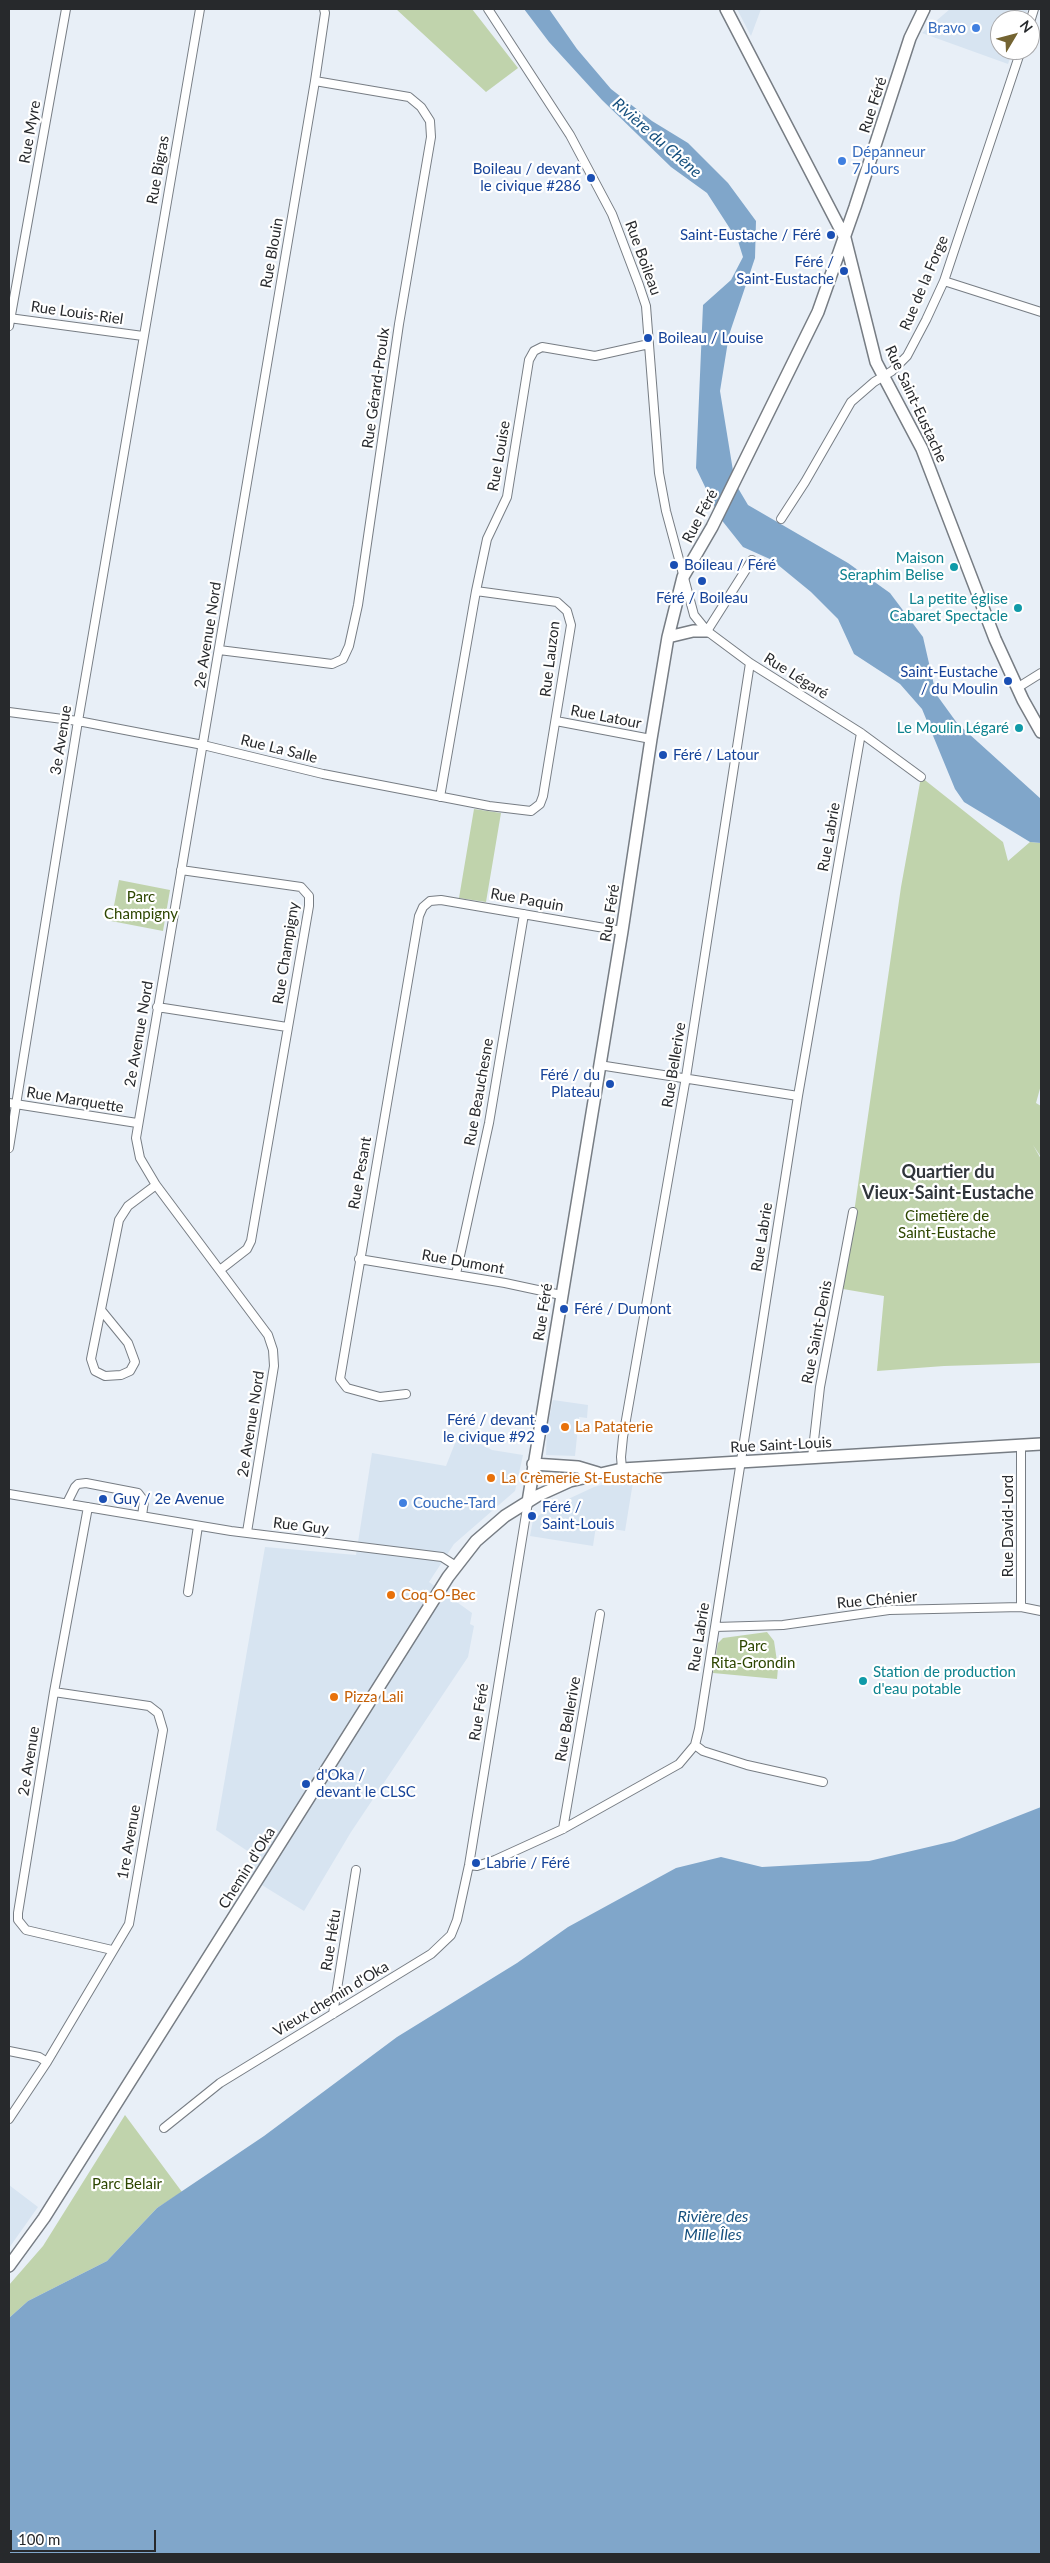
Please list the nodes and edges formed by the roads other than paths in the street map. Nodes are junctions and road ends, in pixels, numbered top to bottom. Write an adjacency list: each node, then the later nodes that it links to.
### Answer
1 (66, 9): 12 (street, Rue Myre)
2 (200, 9): 13 (street, Rue Bigras)
3 (324, 9): 8 (street, Rue Blouin)
4 (488, 9): 14 (street, Rue Boileau)
5 (726, 9): 9 (street, Rue Saint-Eustache)
6 (921, 10): 9 (street, Rue Féré)
7 (1018, 60): 10 (street, Rue de la Forge)
8 (315, 81): 16 (street, Rue Blouin); 23 (street, Rue Gérard-Proulx)
9 (845, 238): 15 (street, Rue Saint-Eustache); 19 (street, Rue Féré)
10 (944, 281): 11 (street); 15 (street, Rue de la Forge)
11 (1041, 312)
12 (9, 321): 13 (street, Rue Louis-Riel)
13 (143, 336): 28 (street, 3e Avenue)
14 (649, 344): 19 (street, Rue Boileau); 20 (street, Rue Louise)
15 (883, 376): 17 (street, Rue de la Forge); 26 (street, Rue Saint-Eustache)
16 (244, 502): 23 (street, 2e Avenue Nord)
17 (781, 519)
18 (752, 560): 21 (street)
19 (683, 577): 21 (street, Rue Légaré); 22 (street, Rue Féré)
20 (476, 591): 29 (street, Rue Lauzon); 35 (street, Rue Louise)
21 (707, 631): 22 (street); 24 (street, Rue Légaré)
22 (668, 638): 32 (street, Rue Féré)
23 (219, 650): 33 (street, 2e Avenue Nord)
24 (750, 663): 31 (street, Rue Légaré); 44 (street, Rue Bellerive)
25 (1041, 672): 26 (street)
26 (1017, 688): 30 (street, Rue Saint-Eustache)
27 (9, 712): 28 (street, Rue La Salle)
28 (78, 721): 33 (street, Rue La Salle); 46 (street, 3e Avenue)
29 (556, 721): 32 (street, Rue Latour); 36 (street, Rue Lauzon)
30 (1041, 732)
31 (861, 733): 34 (street, Rue Légaré); 45 (street, Rue Labrie)
32 (650, 739): 40 (street, Rue Féré)
33 (203, 745): 35 (street, Rue La Salle); 37 (street, 2e Avenue Nord)
34 (921, 778)
35 (440, 796): 36 (street, Rue La Salle)
36 (540, 804)
37 (181, 870): 41 (street, 2e Avenue Nord); 42 (street, Rue Champigny)
38 (427, 904): 39 (street, Rue Paquin); 51 (street, Rue Pesant)
39 (524, 914): 40 (street, Rue Paquin); 53 (street, Rue Beauchesne)
40 (622, 931): 43 (street, Rue Féré)
41 (157, 1007): 42 (street, Rue Champigny); 47 (street, 2e Avenue Nord)
42 (287, 1027): 52 (street, Rue Champigny)
43 (599, 1065): 44 (street); 54 (street, Rue Féré)
44 (686, 1077): 45 (street); 62 (street, Rue Bellerive)
45 (798, 1096): 60 (street, Rue Labrie)
46 (12, 1104): 47 (street, Rue Marquette); 48 (street, 3e Avenue)
47 (137, 1123): 49 (street, 2e Avenue Nord)
48 (9, 1148)
49 (156, 1185): 52 (street, 2e Avenue Nord); 55 (street)
50 (853, 1212): 59 (street, Rue Saint-Denis)
51 (359, 1259): 53 (street, Rue Dumont); 56 (street, Rue Pesant)
52 (220, 1270): 70 (street, 2e Avenue Nord)
53 (456, 1274): 54 (street, Rue Dumont)
54 (560, 1295): 61 (street, Rue Féré)
55 (101, 1310): 55 (street)
56 (406, 1394)
57 (1041, 1444): 58 (street, Rue Saint-Louis)
58 (1021, 1445): 59 (street, Rue Saint-Louis); 73 (street, Rue David-Lord)
59 (812, 1458): 60 (street, Rue Saint-Louis)
60 (741, 1462): 62 (street, Rue Saint-Louis); 76 (street, Rue Labrie)
61 (533, 1464): 63 (street); 65 (street, Rue Féré)
62 (622, 1469): 63 (street, Rue Saint-Louis)
63 (598, 1474): 65 (street, Rue Saint-Louis)
64 (9, 1494): 66 (street, Rue Guy)
65 (528, 1502): 71 (street, Chemin d'Oka); 81 (street, Rue Féré)
66 (67, 1503): 67 (street, Rue Guy); 68 (street)
67 (88, 1507): 68 (street, Rue Guy); 77 (street, 2e Avenue)
68 (142, 1516): 69 (street, Rue Guy)
69 (198, 1526): 70 (street, Rue Guy); 72 (street)
70 (247, 1532): 71 (street, Rue Guy)
71 (456, 1566): 89 (street, Chemin d'Oka)
72 (188, 1592)
73 (1021, 1607): 74 (street, Rue Chénier); 76 (street, Rue Chénier)
74 (1041, 1611)
75 (600, 1614): 80 (street, Rue Bellerive)
76 (715, 1627): 78 (street, Rue Labrie)
77 (54, 1692): 83 (street, 2e Avenue); 83 (street, 1re Avenue)
78 (694, 1745): 79 (street); 80 (street, Rue Labrie)
79 (823, 1782)
80 (563, 1829): 81 (street, Rue Labrie)
81 (469, 1865): 84 (street, Vieux chemin d'Oka)
82 (356, 1870): 84 (street, Rue Hétu)
83 (112, 1950): 86 (street, 1re Avenue)
84 (333, 2014): 88 (street, Vieux chemin d'Oka)
85 (9, 2051): 86 (street)
86 (46, 2062): 87 (street, 1re Avenue)
87 (9, 2119)
88 (164, 2128)
89 (9, 2266)

